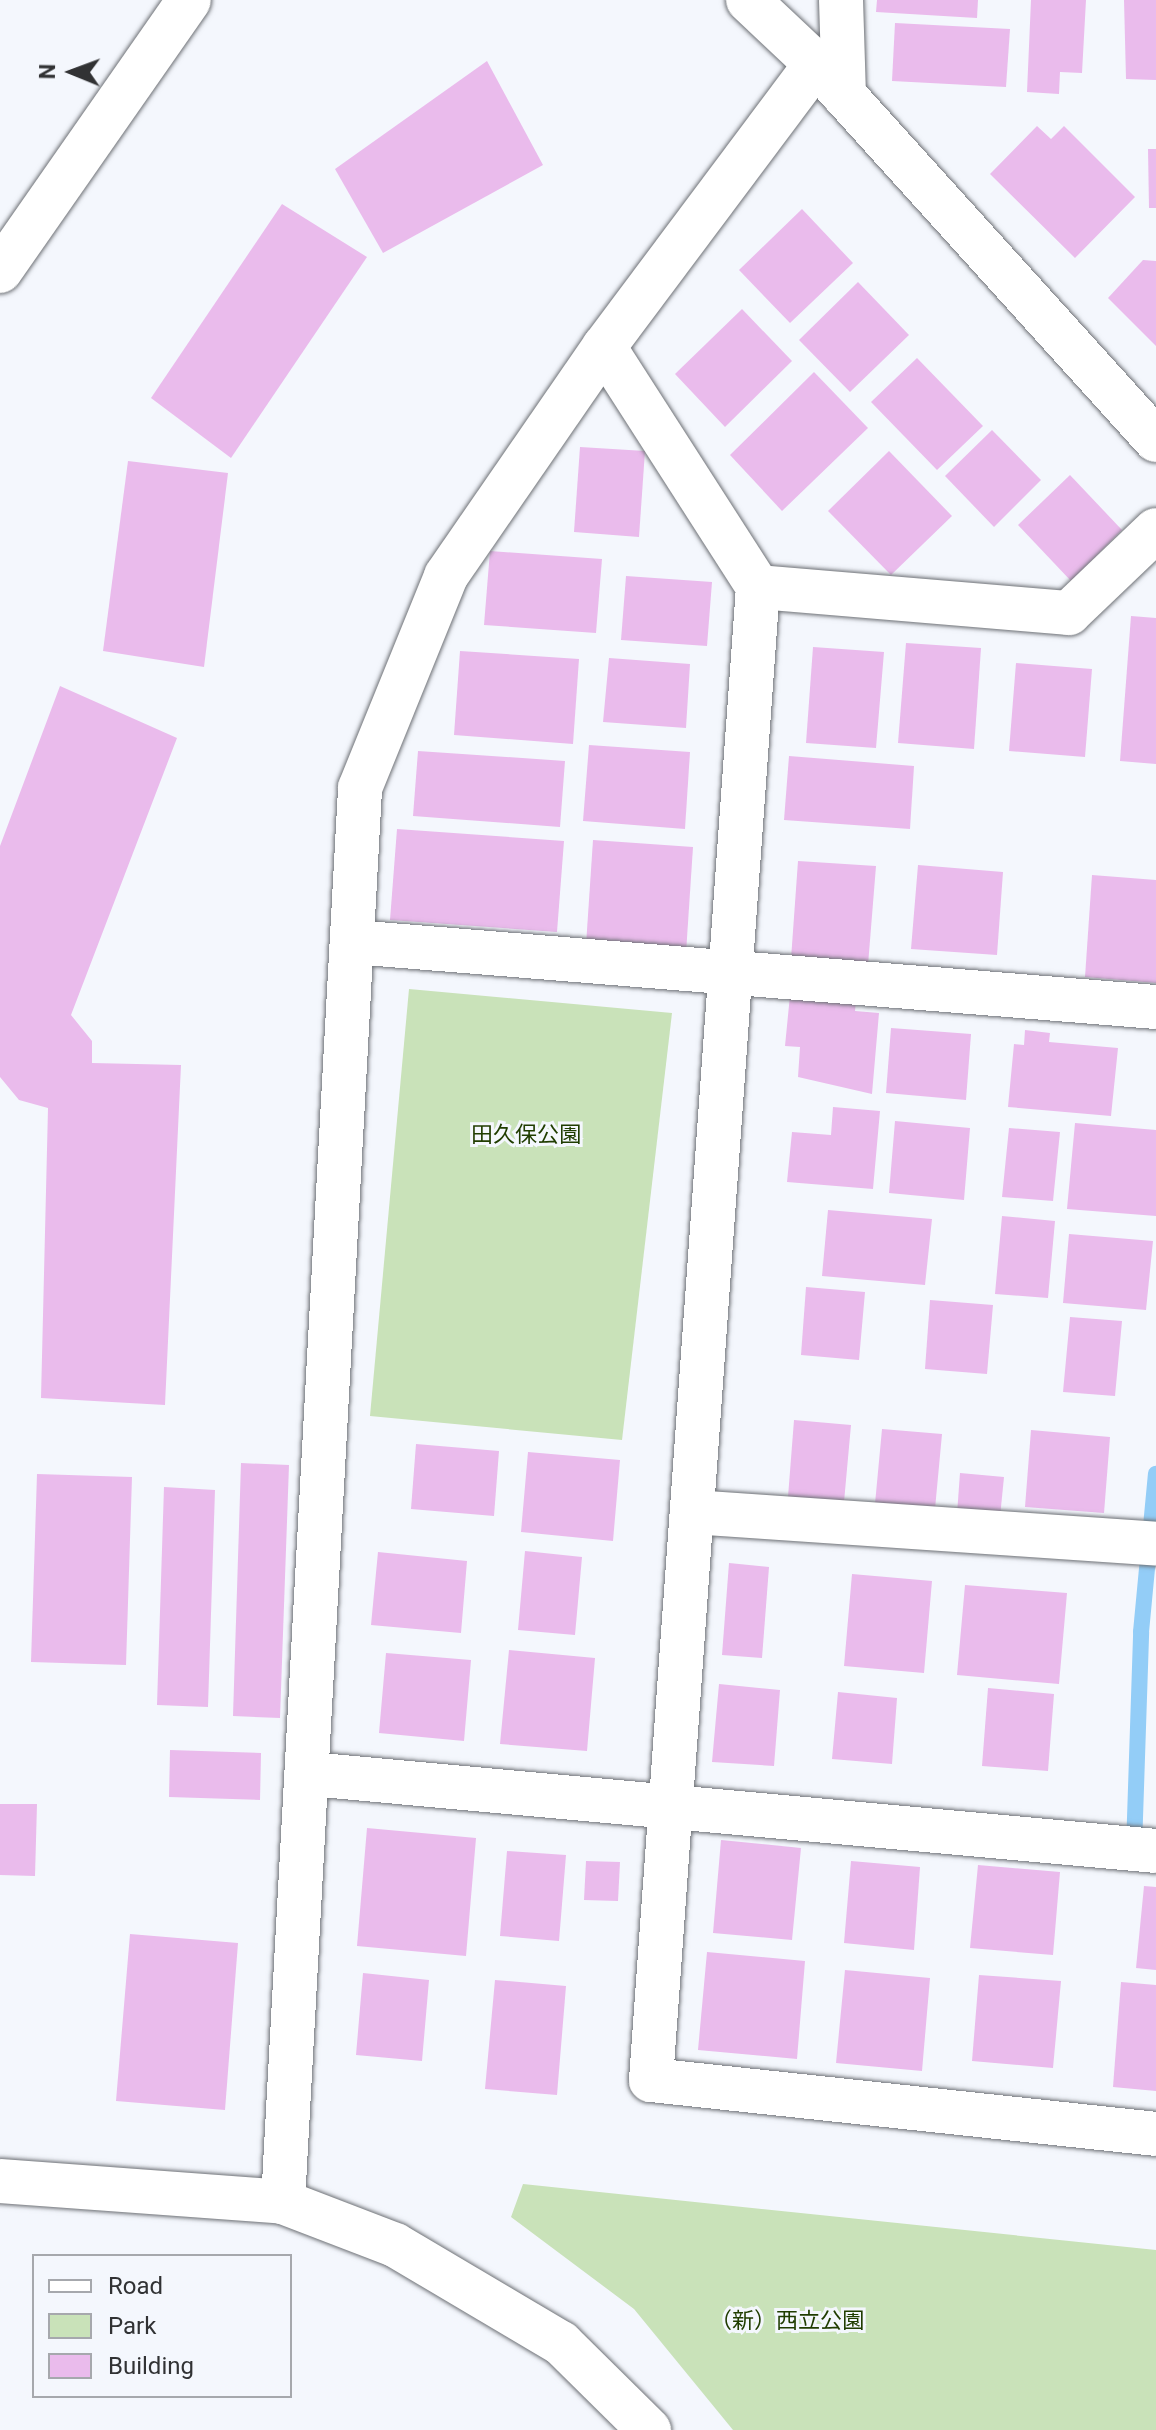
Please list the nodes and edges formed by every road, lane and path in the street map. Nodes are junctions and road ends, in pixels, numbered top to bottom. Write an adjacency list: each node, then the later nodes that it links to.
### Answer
1 (189, 0): 5 (street)
2 (748, 0): 4 (street)
3 (841, 0): 4 (street)
4 (830, 80): 6 (street); 7 (street)
5 (0, 271)
6 (604, 347): 9 (street); 10 (street)
7 (1156, 440)
8 (1156, 530): 9 (street)
9 (758, 587): 11 (street)
10 (353, 942): 11 (street); 15 (street)
11 (730, 977): 12 (street); 13 (street)
12 (1156, 1007)
13 (692, 1512): 14 (street); 16 (street)
14 (1156, 1544)
15 (310, 1774): 16 (street); 20 (street)
16 (671, 1806): 17 (street); 18 (street)
17 (1156, 1851)
18 (1156, 2134)
19 (0, 2181): 20 (street)
20 (283, 2202): 21 (street)
21 (649, 2430)

